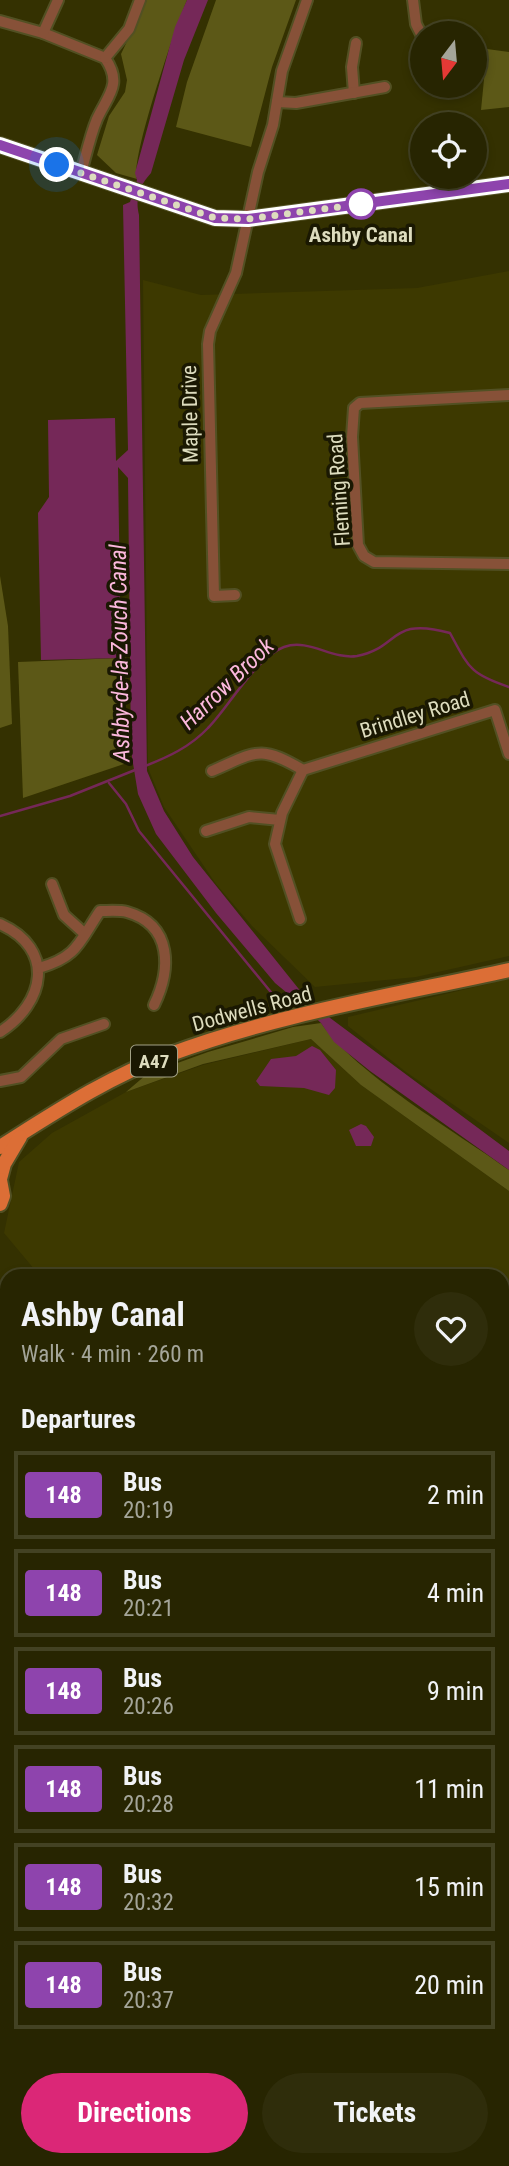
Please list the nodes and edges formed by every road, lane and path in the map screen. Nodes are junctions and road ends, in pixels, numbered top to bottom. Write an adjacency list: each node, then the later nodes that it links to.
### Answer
1 (58, 0): 7 (street)
2 (140, 0): 9 (street)
3 (307, 0): 12 (street)
4 (413, 0): 6 (street)
5 (0, 21): 7 (street)
6 (416, 21)
7 (43, 33): 9 (street)
8 (356, 43): 11 (street)
9 (105, 58): 14 (street)
10 (385, 87): 11 (street)
11 (354, 93): 12 (street)
12 (277, 102): 16 (street)
13 (0, 145): 14 (main road)
14 (80, 173): 16 (main road)
15 (509, 184): 16 (main road)
16 (248, 219): 19 (street, Maple Drive)
17 (509, 395): 18 (street, Fleming Road)
18 (509, 564)
19 (234, 595)
20 (509, 754): 21 (street, Brindley Road)
21 (303, 770): 22 (street); 23 (street)
22 (212, 771)
23 (280, 820): 24 (street); 26 (street)
24 (206, 831)
25 (52, 884): 28 (street)
26 (300, 919)
27 (0, 924): 29 (street)
28 (85, 934): 29 (street); 31 (street)
29 (39, 968): 33 (street)
30 (509, 970): 35 (main road, Dodwells Road / A47)
31 (154, 1005)
32 (104, 1024): 34 (street)
33 (0, 1032)
34 (0, 1081)
35 (23, 1133): 36 (main road, Dodwells Road / A47); 37 (main road, Dodwells Road / A47)
36 (0, 1147)
37 (0, 1180): 38 (main road)
38 (0, 1204)

